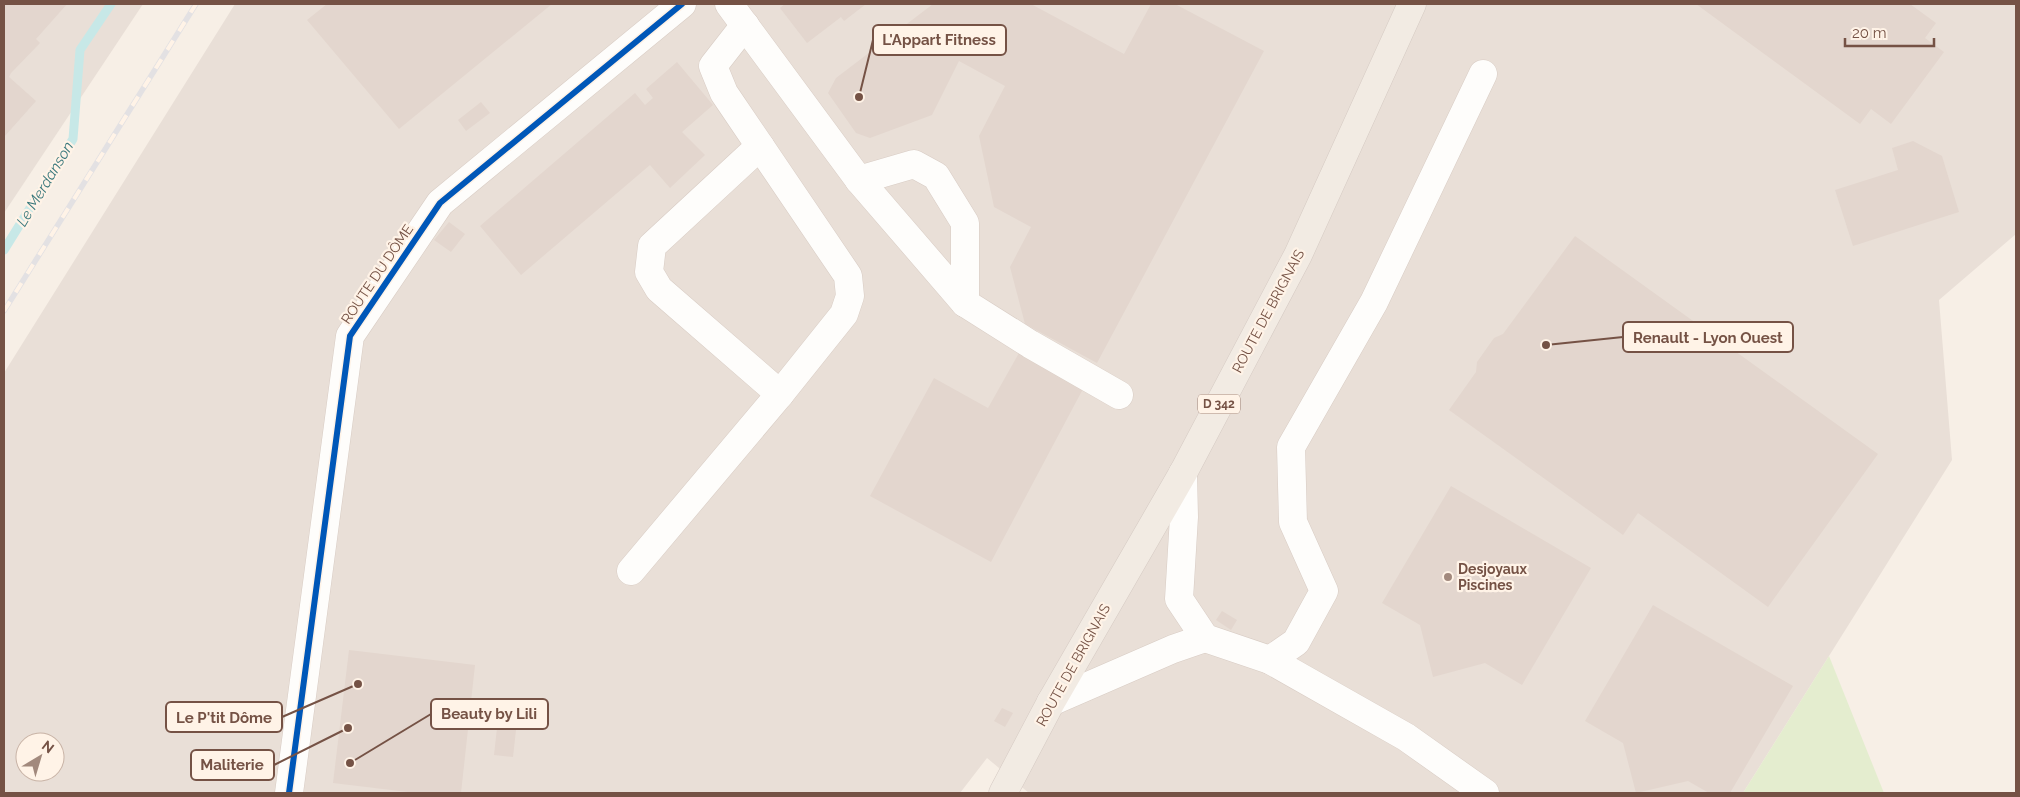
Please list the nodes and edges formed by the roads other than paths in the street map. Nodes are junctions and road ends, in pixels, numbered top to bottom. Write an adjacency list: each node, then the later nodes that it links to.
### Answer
1 (682, 4): 15 (street, ROUTE DU DÔME)
2 (1412, 4): 10 (main road, ROUTE DE BRIGNAIS / D 342)
3 (737, 14): 5 (street); 6 (street)
4 (1483, 74): 13 (street)
5 (760, 146): 8 (street); 8 (street)
6 (859, 180): 7 (street); 7 (street)
7 (965, 303): 9 (street)
8 (780, 394): 11 (street)
9 (1119, 395)
10 (1183, 473): 12 (street); 14 (main road, ROUTE DE BRIGNAIS / D 342)
11 (631, 570)
12 (1205, 638): 13 (street); 14 (street)
13 (1270, 660): 17 (street)
14 (1052, 702): 16 (main road, ROUTE DE BRIGNAIS / D 342)
15 (289, 793)
16 (1003, 793)
17 (1485, 793)

